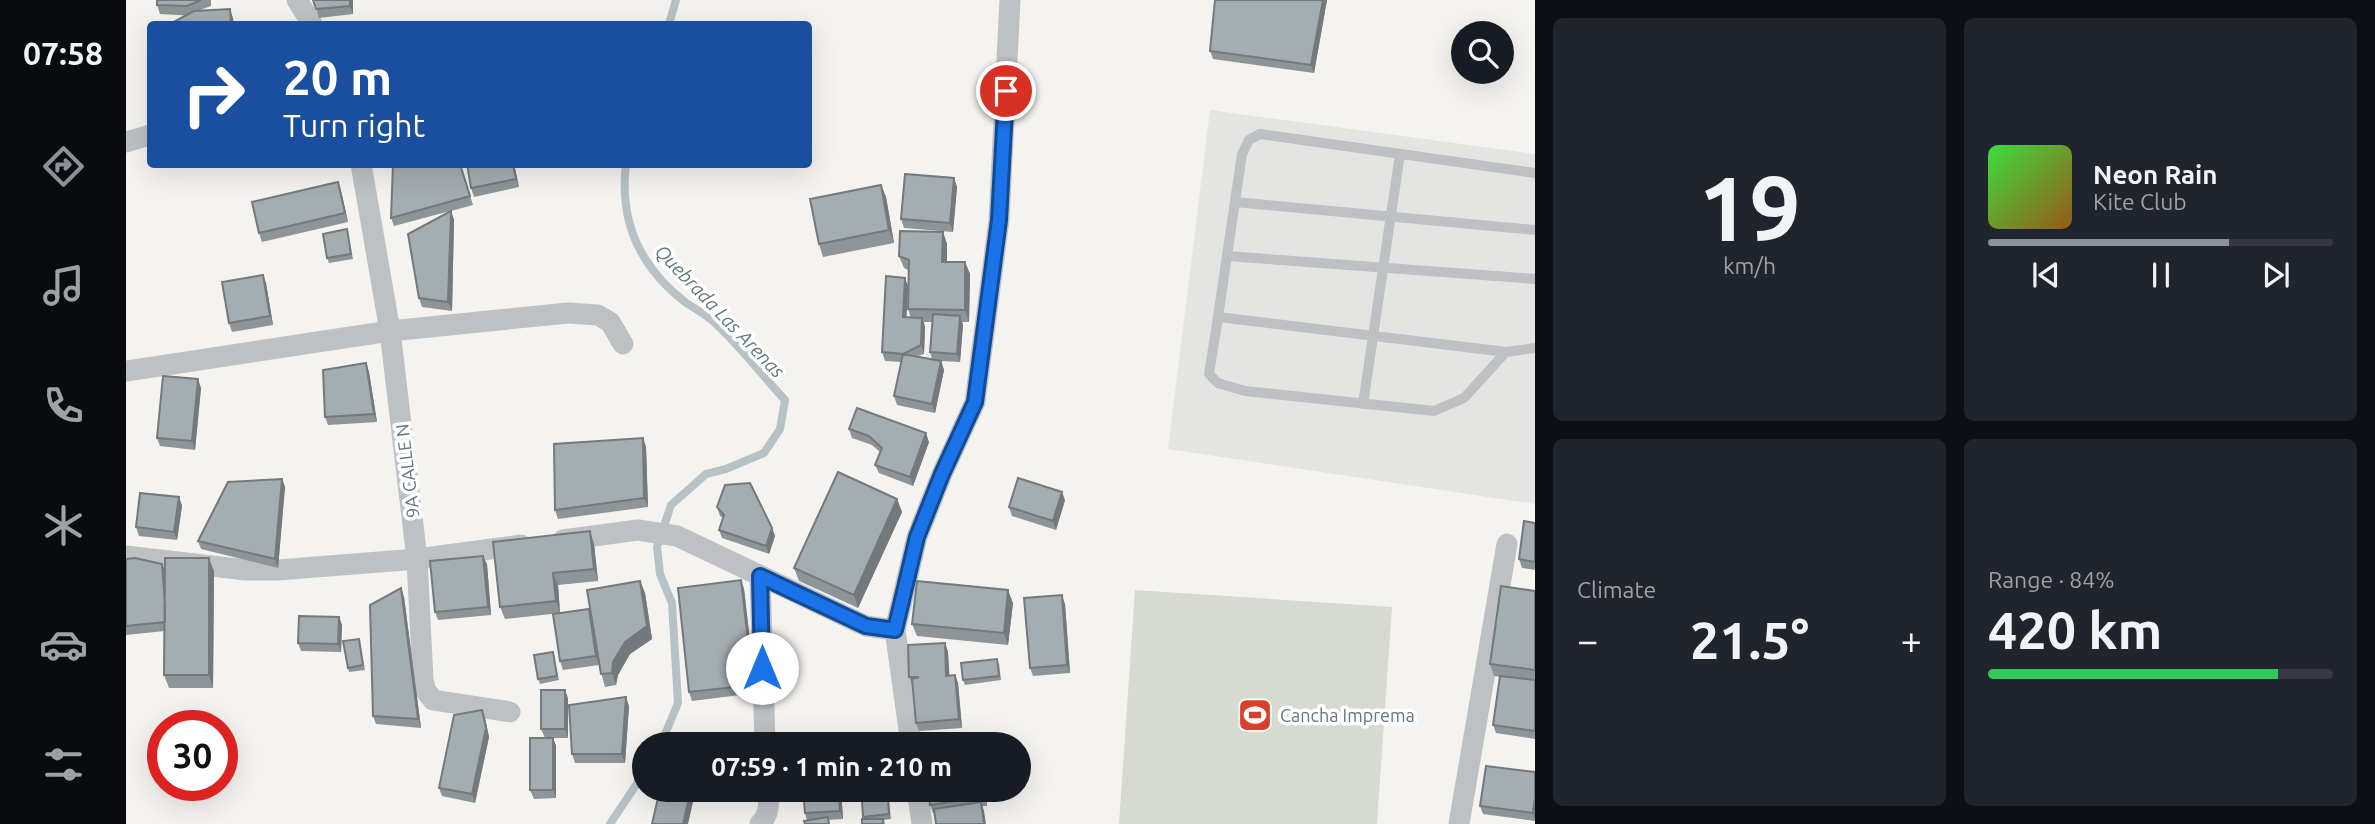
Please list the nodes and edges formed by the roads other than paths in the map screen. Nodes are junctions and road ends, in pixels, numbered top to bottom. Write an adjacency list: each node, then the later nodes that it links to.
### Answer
1 (297, 0): 3 (street)
2 (1010, 0): 27 (street)
3 (310, 21)
4 (147, 136): 5 (street)
5 (126, 142)
6 (1400, 154): 8 (lane); 9 (lane); 10 (lane)
7 (362, 168): 16 (street, 9A CALLE N)
8 (1535, 173)
9 (1235, 202): 10 (lane); 12 (lane)
10 (1390, 216): 11 (lane); 13 (lane)
11 (1535, 230)
12 (1227, 256): 13 (lane); 15 (lane)
13 (1384, 268): 14 (lane); 17 (lane)
14 (1535, 279)
15 (1219, 317): 17 (lane); 22 (lane)
16 (390, 331): 18 (street); 21 (street); 25 (street, 9A CALLE N)
17 (1373, 336): 20 (lane); 22 (lane)
18 (623, 344)
19 (1535, 348): 20 (lane)
20 (1506, 352): 22 (lane)
21 (126, 371)
22 (1363, 404)
23 (1507, 544): 35 (street)
24 (126, 555): 25 (street)
25 (417, 558): 26 (street); 28 (street, 9A CALLE N)
26 (760, 576): 27 (street); 29 (street)
27 (895, 630): 30 (street)
28 (510, 712)
29 (765, 732)
30 (909, 732)
31 (769, 802): 33 (street)
32 (919, 802): 34 (street)
33 (760, 824)
34 (922, 824)
35 (1458, 824)

